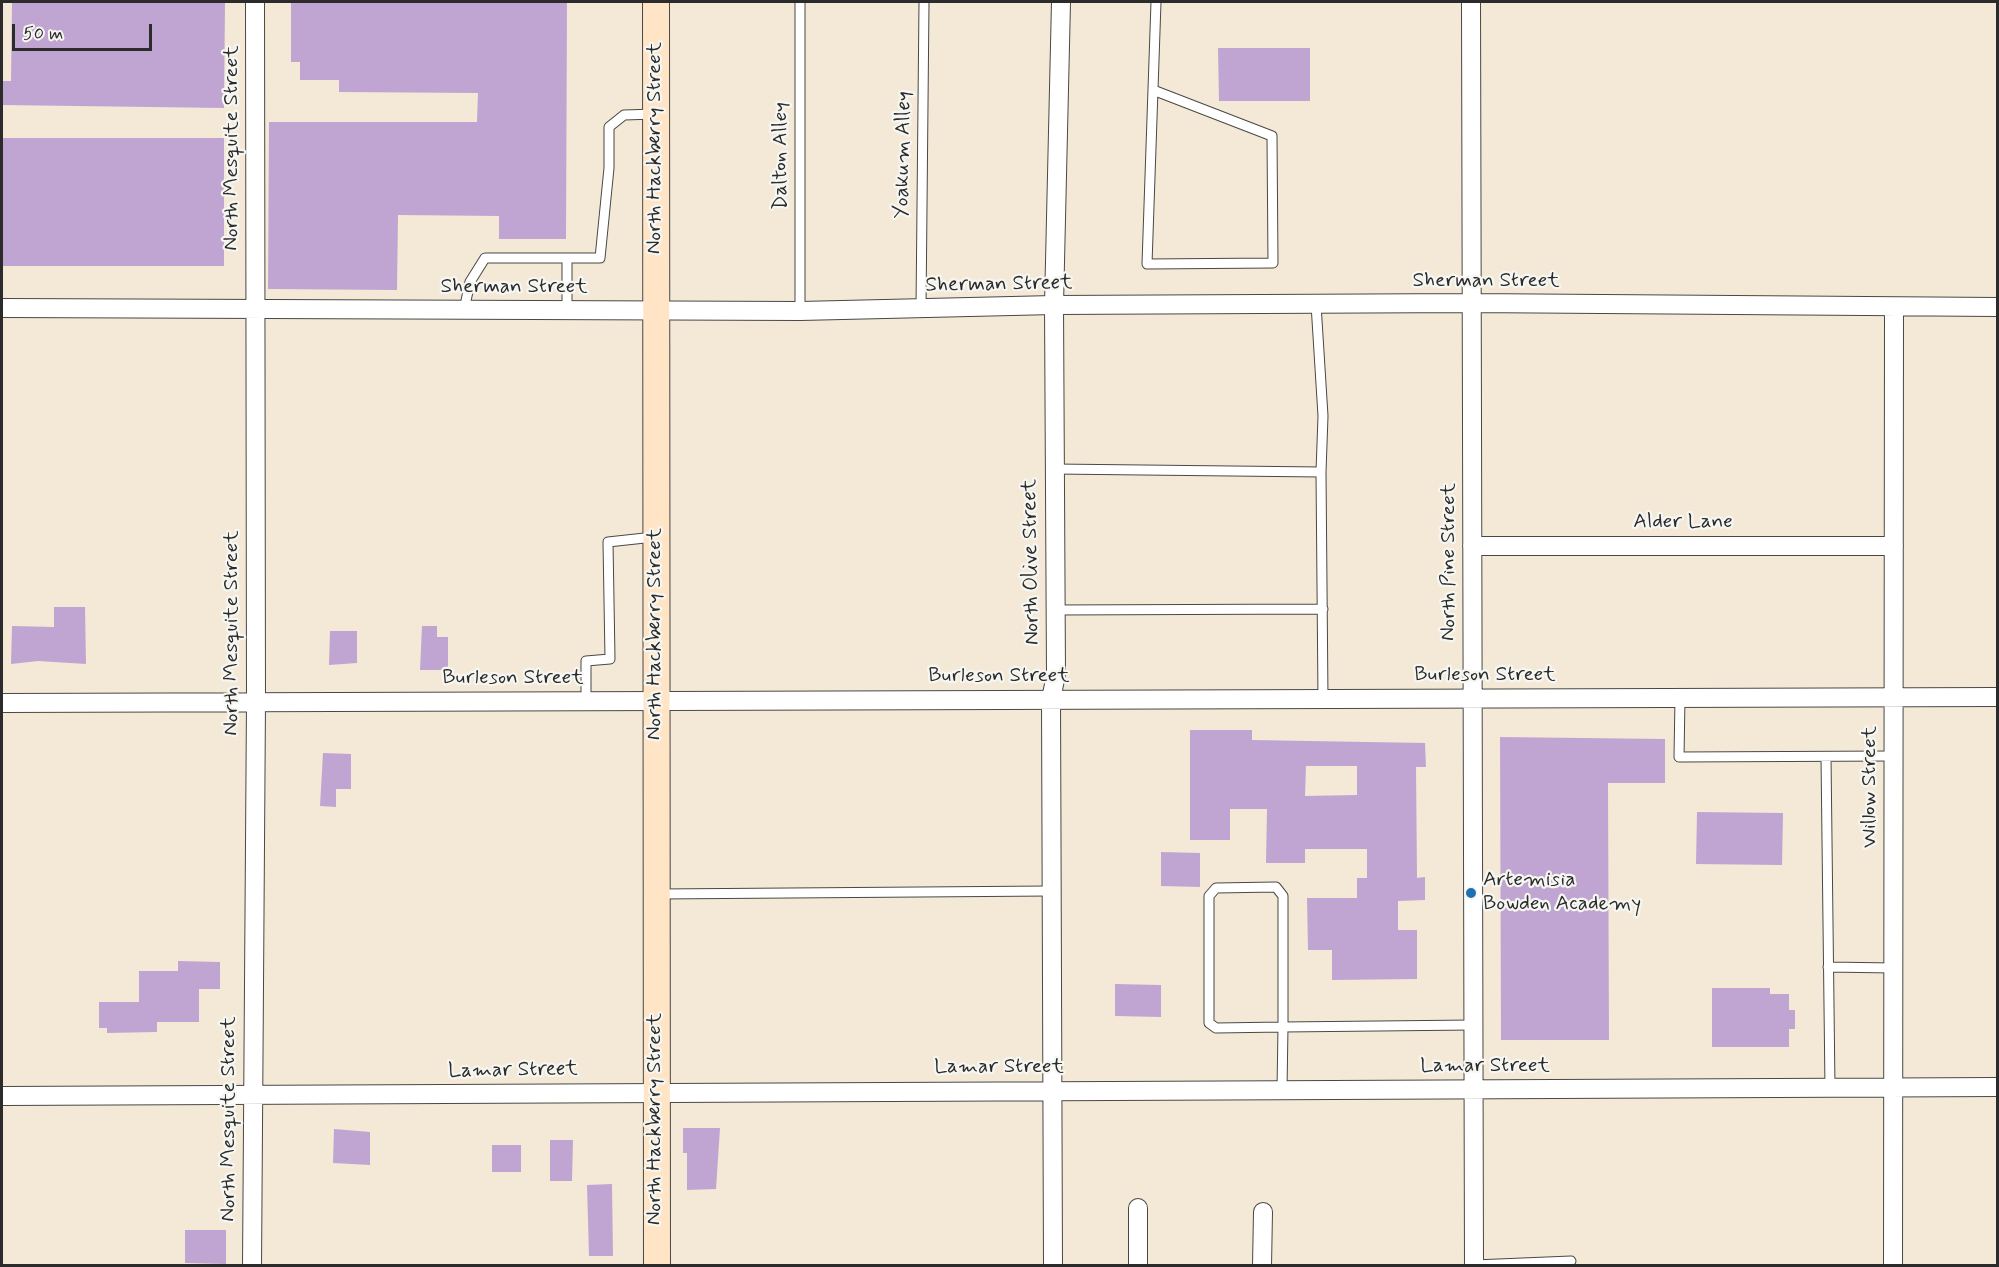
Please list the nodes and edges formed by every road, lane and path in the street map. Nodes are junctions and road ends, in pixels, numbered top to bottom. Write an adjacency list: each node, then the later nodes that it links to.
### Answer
1 (255, 2): 17 (street, North Mesquite Street)
2 (656, 2): 9 (main road, North Hackberry Street)
3 (800, 2): 22 (lane, Dalton Alley)
4 (924, 2): 18 (lane, Yoakum Alley)
5 (1061, 2): 13 (street, North Olive Street)
6 (1156, 2): 8 (lane)
7 (1471, 2): 11 (street, North Pine Street)
8 (1153, 90): 8 (lane)
9 (656, 114): 10 (lane); 21 (main road, North Hackberry Street)
10 (567, 258): 19 (lane); 20 (lane)
11 (1470, 303): 12 (street, Sherman Street); 16 (street, Sherman Street); 26 (street, North Pine Street)
12 (1316, 304): 13 (street, Sherman Street); 24 (lane)
13 (1054, 305): 18 (street, Sherman Street); 23 (street, North Olive Street)
14 (1998, 307): 16 (street, Sherman Street)
15 (2, 308): 17 (street, Sherman Street)
16 (1894, 308): 27 (street, Willow Street)
17 (255, 309): 19 (street, Sherman Street); 38 (street, North Mesquite Street)
18 (921, 309): 22 (street, Sherman Street)
19 (464, 310): 20 (street, Sherman Street)
20 (567, 311): 21 (street, Sherman Street)
21 (656, 311): 22 (street, Sherman Street); 25 (main road, North Hackberry Street)
22 (800, 311)
23 (1054, 469): 24 (lane); 29 (street, North Olive Street)
24 (1321, 472): 28 (lane)
25 (656, 537): 36 (lane); 37 (main road, North Hackberry Street)
26 (1472, 546): 27 (street, Alder Lane); 35 (street, North Pine Street)
27 (1894, 546): 30 (street, Willow Street)
28 (1323, 609): 29 (lane); 34 (lane)
29 (1055, 610): 33 (street, North Olive Street)
30 (1894, 697): 31 (street, Burleson Street); 32 (street, Burleson Street); 40 (street, Willow Street)
31 (1998, 697)
32 (1680, 698): 35 (street, Burleson Street); 41 (lane)
33 (1051, 699): 34 (street, Burleson Street); 37 (street, Burleson Street); 42 (street, North Olive Street)
34 (1323, 699): 35 (street, Burleson Street)
35 (1473, 699): 46 (street, North Pine Street)
36 (585, 701): 37 (street, Burleson Street); 38 (street, Burleson Street)
37 (656, 701): 43 (main road, North Hackberry Street)
38 (256, 702): 39 (street, Burleson Street); 56 (street, North Mesquite Street)
39 (2, 703)
40 (1893, 756): 41 (lane); 45 (street, Willow Street)
41 (1826, 757): 44 (lane)
42 (1050, 891): 43 (lane); 52 (street, North Olive Street)
43 (656, 894): 54 (main road, North Hackberry Street)
44 (1828, 967): 45 (lane); 50 (lane)
45 (1893, 968): 48 (street, Willow Street)
46 (1473, 1025): 47 (lane); 51 (street, North Pine Street)
47 (1283, 1027): 47 (lane); 53 (lane)
48 (1893, 1087): 49 (street, Lamar Street); 50 (street, Lamar Street); 66 (street, Willow Street)
49 (1998, 1087)
50 (1830, 1088): 51 (street, Lamar Street)
51 (1473, 1089): 53 (street, Lamar Street); 60 (street, North Pine Street)
52 (1052, 1090): 53 (street, Lamar Street); 54 (street, Lamar Street); 63 (street, North Olive Street)
53 (1282, 1090)
54 (657, 1092): 56 (street, Lamar Street); 62 (main road, North Hackberry Street)
55 (2, 1096): 56 (street, Lamar Street)
56 (253, 1096): 61 (street, North Mesquite Street)
57 (1138, 1208): 64 (street)
58 (1263, 1212): 65 (street)
59 (1571, 1261): 60 (lane)
60 (1474, 1265)
61 (252, 1266)
62 (657, 1266)
63 (1053, 1266)
64 (1138, 1266)
65 (1262, 1266)
66 (1893, 1266)

